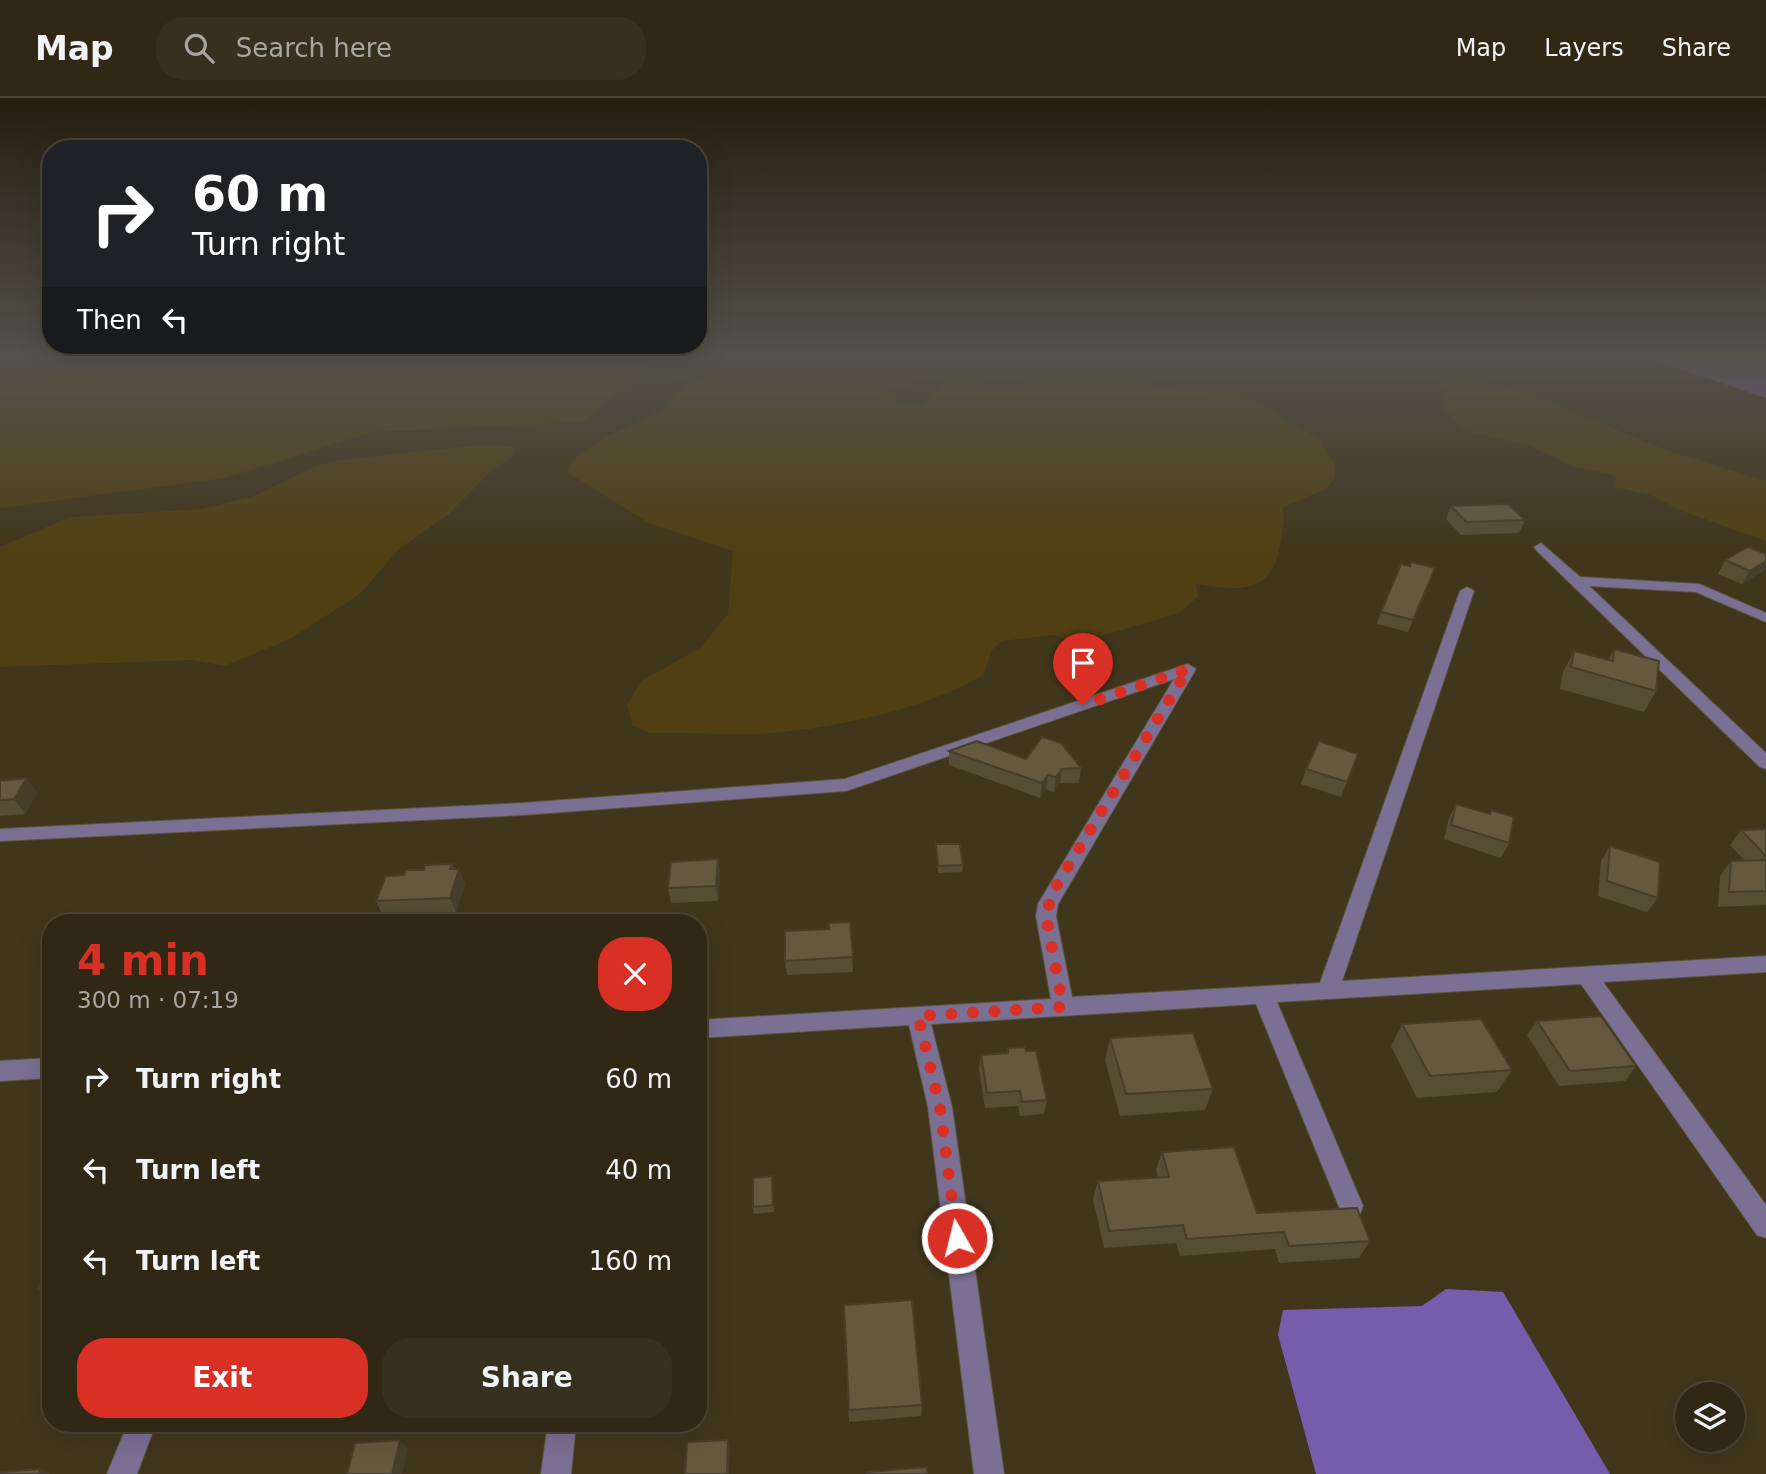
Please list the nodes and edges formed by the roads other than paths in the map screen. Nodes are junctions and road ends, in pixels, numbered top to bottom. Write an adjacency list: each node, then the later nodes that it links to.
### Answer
1 (1541, 547): 2 (street)
2 (1578, 581): 4 (street); 5 (street)
3 (1467, 591): 9 (street)
4 (1766, 618)
5 (1766, 763)
6 (0, 835): 11 (street)
7 (1766, 964): 8 (street)
8 (1586, 975): 9 (street); 17 (street)
9 (1328, 991): 10 (street)
10 (1263, 995): 11 (street); 16 (street)
11 (1063, 1007): 12 (street)
12 (918, 1016): 13 (street); 22 (street)
13 (707, 1028)
14 (42, 1069): 15 (street)
15 (0, 1071)
16 (1351, 1206)
17 (1766, 1227)
18 (138, 1432): 20 (street)
19 (561, 1432): 21 (street)
20 (122, 1474)
21 (556, 1474)
22 (989, 1474)

